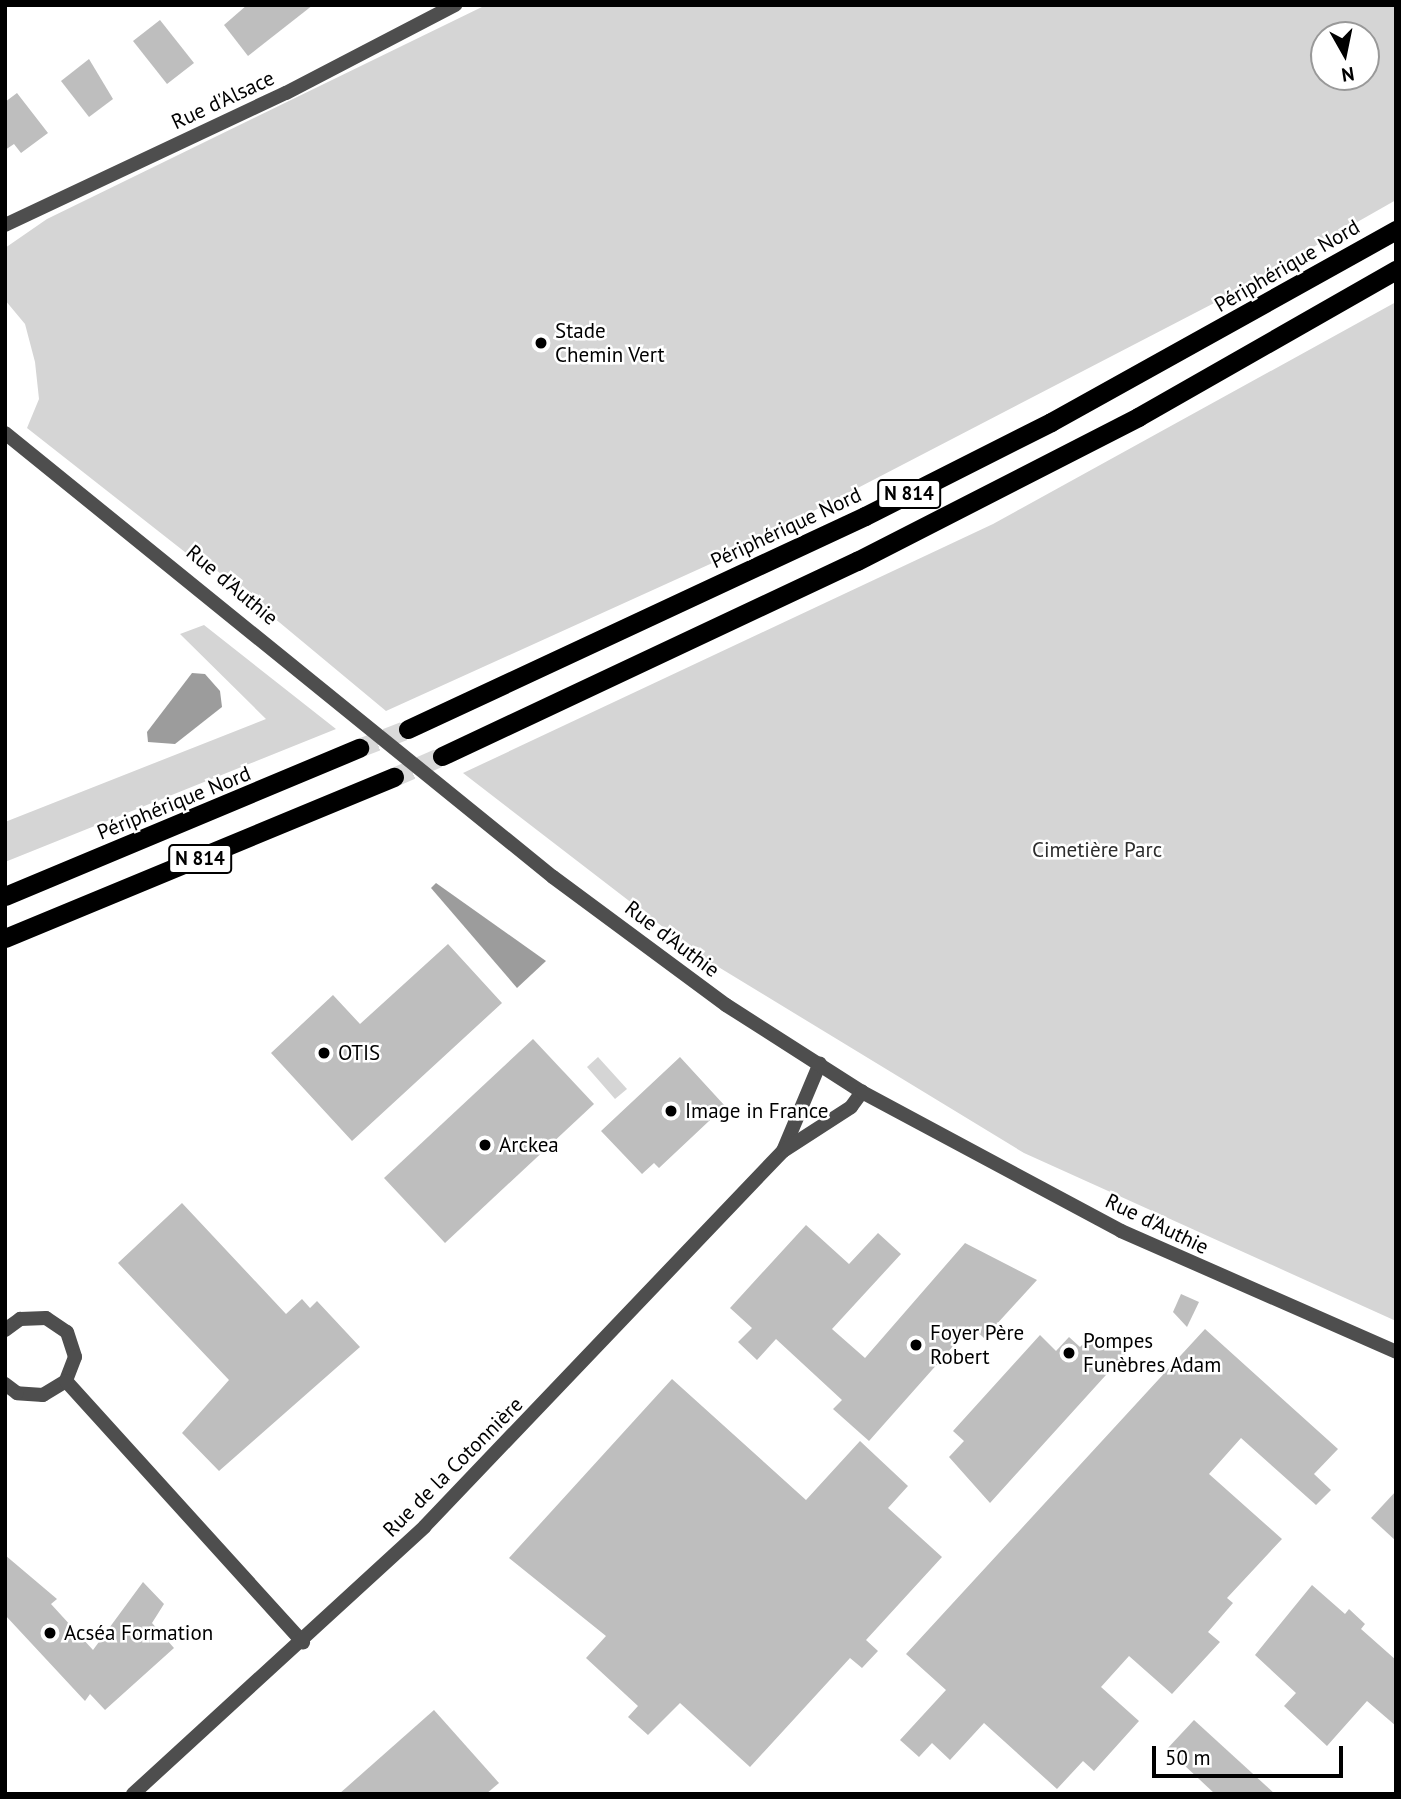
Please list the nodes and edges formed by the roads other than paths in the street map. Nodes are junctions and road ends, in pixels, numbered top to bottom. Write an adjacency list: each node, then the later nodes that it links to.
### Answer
1 (455, 5): 2 (street, Rue d'Alsace)
2 (5, 225)
3 (1396, 230): 6 (highway, Périphérique Nord / N 814)
4 (1396, 270): 8 (highway, N 814)
5 (5, 433): 12 (street, Rue d'Authie)
6 (408, 729)
7 (359, 748): 10 (highway, Périphérique Nord / N 814)
8 (442, 756)
9 (394, 777): 11 (highway, N 814)
10 (5, 896)
11 (5, 938)
12 (820, 1063): 13 (street, Rue d'Authie); 14 (street, Rue de la Cotonnière)
13 (862, 1091): 14 (street, Rue de la Cotonnière); 16 (street, Rue d'Authie)
14 (783, 1151): 19 (street, Rue de la Cotonnière)
15 (5, 1329): 17 (street)
16 (1396, 1352)
17 (66, 1381): 18 (street); 19 (street)
18 (5, 1384)
19 (303, 1642): 20 (street, Rue de la Cotonnière)
20 (133, 1794)

